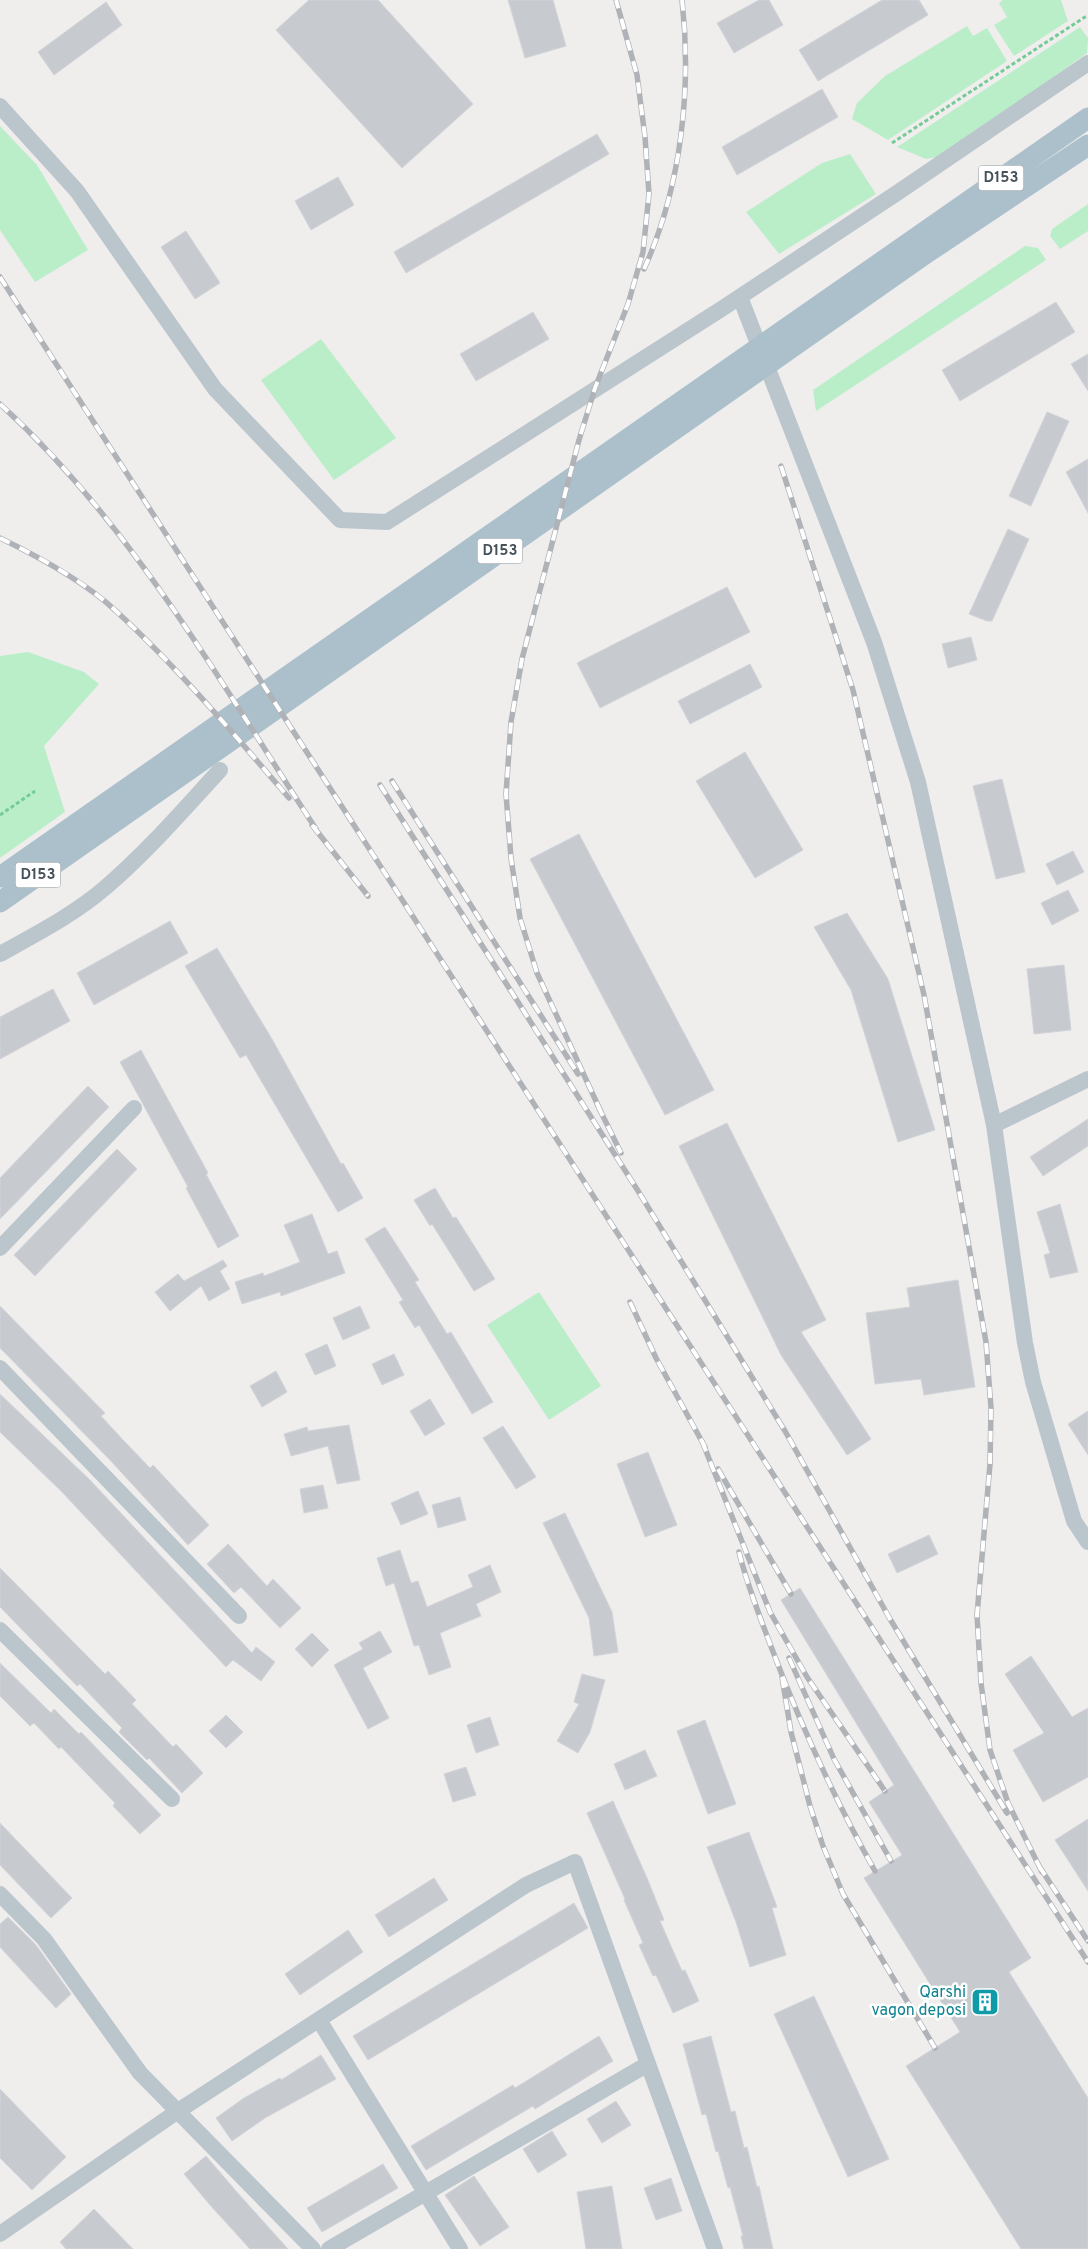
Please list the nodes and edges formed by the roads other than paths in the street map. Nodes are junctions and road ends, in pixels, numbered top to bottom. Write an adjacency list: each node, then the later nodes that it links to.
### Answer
1 (1088, 63): 6 (street)
2 (0, 106): 6 (street)
3 (1088, 118): 5 (main road, D153)
4 (1088, 145): 5 (main road, D153)
5 (920, 246): 8 (main road, D153)
6 (740, 297): 14 (street)
7 (220, 770): 11 (street)
8 (71, 840): 9 (main road, D153); 10 (main road, D153)
9 (0, 877)
10 (0, 902)
11 (0, 954)
12 (1088, 1079): 14 (street)
13 (134, 1108): 15 (street)
14 (994, 1125): 17 (street)
15 (0, 1248)
16 (0, 1368): 18 (street)
17 (1088, 1542)
18 (239, 1616)
19 (0, 1630): 20 (street)
20 (172, 1799)
21 (0, 1894): 24 (street)
22 (319, 2020): 23 (street); 24 (street); 25 (street)
23 (648, 2064): 25 (street); 30 (street)
24 (178, 2111): 26 (street); 27 (street)
25 (426, 2194): 28 (street); 29 (street)
26 (0, 2234)
27 (314, 2249)
28 (329, 2249)
29 (460, 2249)
30 (716, 2249)

